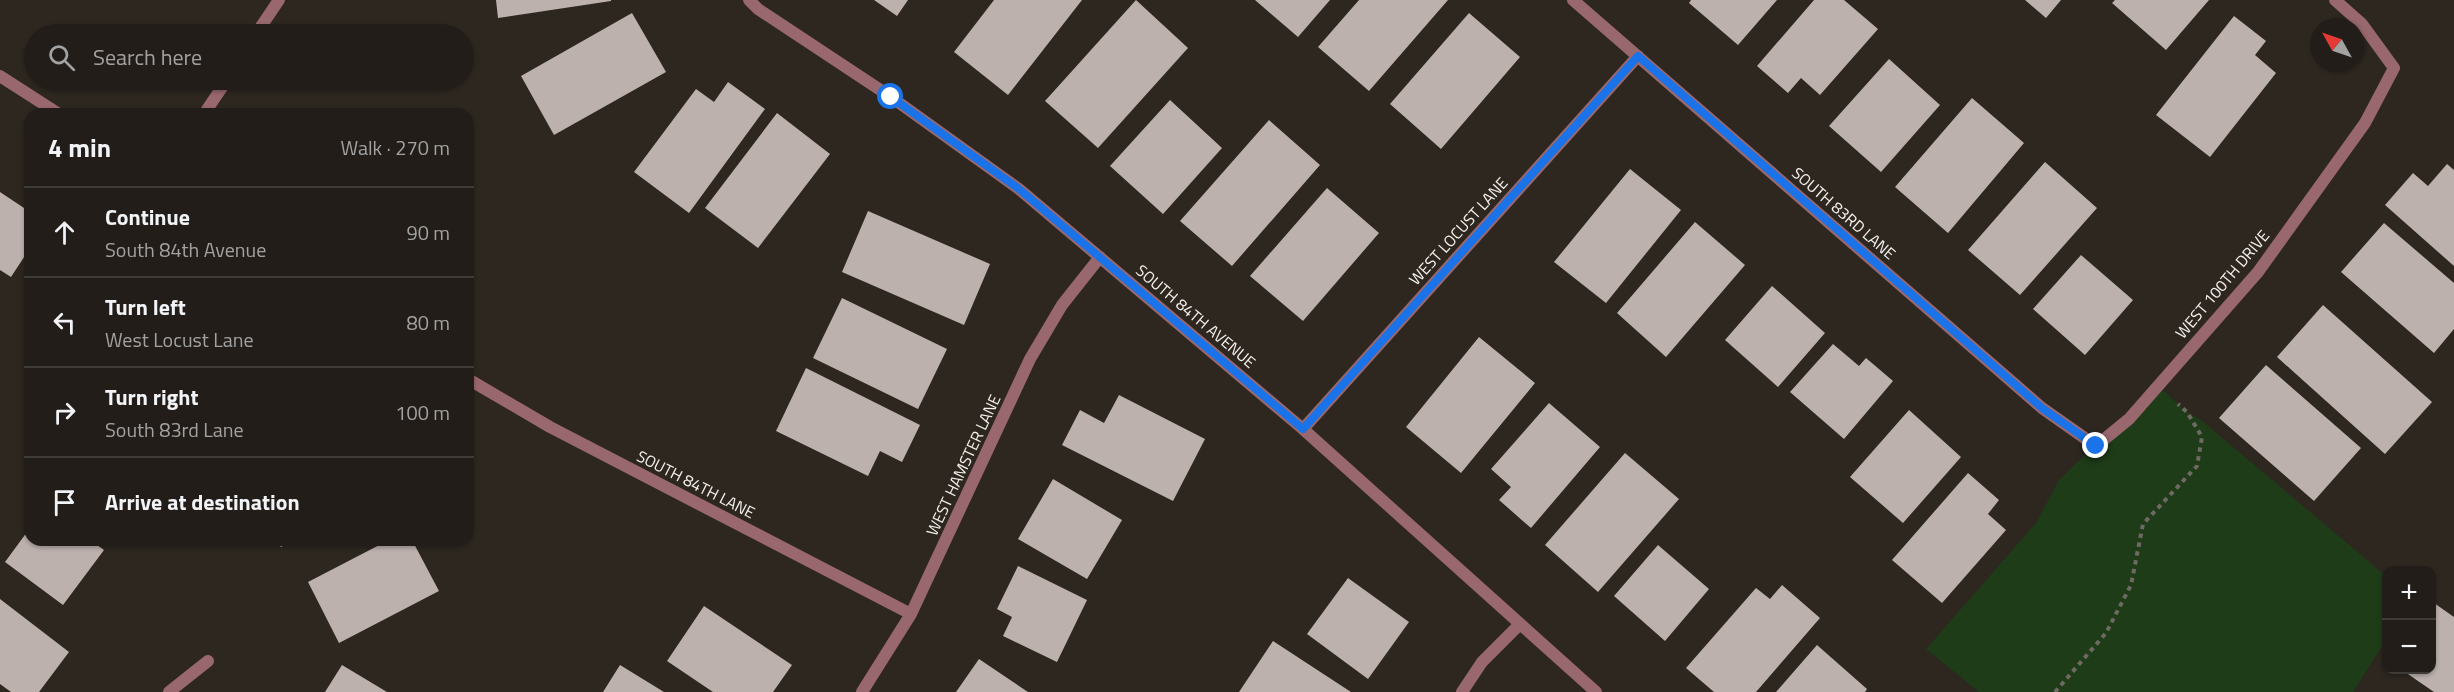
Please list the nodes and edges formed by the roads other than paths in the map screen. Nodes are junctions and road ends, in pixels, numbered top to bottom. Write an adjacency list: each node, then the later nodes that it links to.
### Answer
1 (279, 0): 5 (street)
2 (749, 0): 11 (street, SOUTH 84TH AVENUE)
3 (1573, 0): 6 (street, SOUTH 83RD LANE)
4 (2335, 0): 14 (street, WEST 100TH DRIVE)
5 (263, 24)
6 (1638, 56): 13 (street, WEST LOCUST LANE); 14 (street, SOUTH 83RD LANE)
7 (0, 76): 9 (street)
8 (220, 90): 10 (street)
9 (50, 108)
10 (208, 108)
11 (1100, 257): 13 (street, SOUTH 84TH AVENUE); 15 (street, WEST HAMSTER LANE)
12 (474, 383): 15 (street, SOUTH 84TH LANE)
13 (1303, 429): 16 (street, SOUTH 84TH AVENUE)
14 (2096, 446)
15 (911, 614): 19 (street, WEST HAMSTER LANE)
16 (1519, 625): 20 (street); 21 (street, SOUTH 84TH AVENUE)
17 (208, 661): 18 (street)
18 (169, 692)
19 (862, 692)
20 (1462, 692)
21 (1596, 692)

